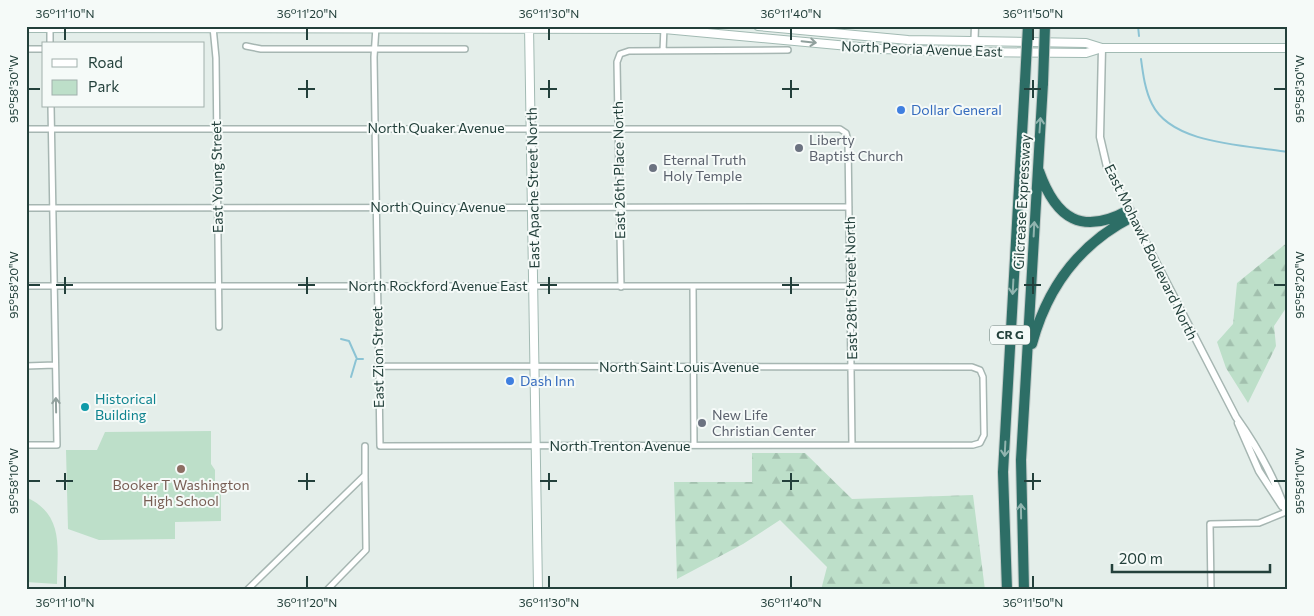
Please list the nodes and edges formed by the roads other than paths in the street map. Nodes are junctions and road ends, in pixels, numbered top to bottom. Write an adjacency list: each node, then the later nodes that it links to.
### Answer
1 (758, 26): 13 (main road, North Peoria Avenue East)
2 (975, 26): 13 (street)
3 (1028, 26): 70 (highway, Gilcrease Expressway / CR G, one-way to 70, bridge)
4 (1045, 26): 33 (highway, Gilcrease Expressway / CR G, one-way to 4, bridge)
5 (50, 27): 6 (main road, North Peoria Avenue East); 9 (main road, North Peoria Avenue East); 12 (street)
6 (213, 27): 7 (main road, North Peoria Avenue East); 26 (street, East Young Street)
7 (376, 27): 8 (main road, North Peoria Avenue East); 19 (street, East Zion Street)
8 (529, 27): 10 (main road, North Peoria Avenue East); 28 (main road, East Apache Street North)
9 (26, 28)
10 (664, 28): 11 (main road, North Peoria Avenue East); 23 (street)
11 (743, 35): 21 (street); 24 (main road, North Peoria Avenue East, one-way to 24)
12 (50, 42)
13 (974, 43): 15 (main road, North Peoria Avenue East); 24 (street)
14 (246, 46): 19 (street)
15 (1102, 48): 16 (main road, North Peoria Avenue East); 24 (main road, North Peoria Avenue East); 41 (street, East Mohawk Boulevard North)
16 (1288, 48)
17 (26, 49): 18 (street)
18 (42, 49)
19 (374, 49): 20 (street); 27 (street, East Zion Street)
20 (465, 49)
21 (743, 50): 22 (street); 23 (street)
22 (788, 50)
23 (663, 51): 31 (street, East 26th Place North)
24 (974, 52)
25 (51, 108): 30 (street)
26 (217, 128): 27 (street, North Quaker Avenue); 30 (street, North Quaker Avenue); 39 (street, East Young Street)
27 (375, 128): 28 (street, North Quaker Avenue); 34 (street, East Zion Street)
28 (531, 128): 31 (street, North Quaker Avenue); 40 (main road, East Apache Street North)
29 (26, 129): 30 (street, North Quaker Avenue)
30 (51, 129): 38 (street)
31 (618, 129): 32 (street, North Quaker Avenue); 35 (street, East 26th Place North)
32 (844, 131): 36 (street, East 28th Street North)
33 (1037, 168): 41 (highway); 51 (highway, Gilcrease Expressway / CR G, one-way to 33)
34 (376, 207): 39 (street, North Quincy Avenue); 40 (street, North Quincy Avenue); 45 (street, East Zion Street)
35 (619, 207): 36 (street, North Quincy Avenue); 40 (street, North Quincy Avenue); 49 (street, East 26th Place North)
36 (849, 207): 47 (street, East 28th Street North)
37 (26, 208): 38 (street, North Quincy Avenue)
38 (52, 208): 39 (street, North Quincy Avenue); 43 (street)
39 (217, 208): 44 (street, East Young Street)
40 (534, 208): 48 (main road, East Apache Street North)
41 (1130, 213): 51 (highway); 66 (street, East Mohawk Boulevard North)
42 (26, 286): 43 (street, North Rockford Avenue East)
43 (54, 286): 44 (street, North Rockford Avenue East); 53 (street)
44 (219, 286): 45 (street, North Rockford Avenue East); 50 (street, East Young Street)
45 (376, 286): 48 (street, North Rockford Avenue East); 54 (street, East Zion Street)
46 (693, 286): 47 (street, North Rockford Avenue East); 49 (street, North Rockford Avenue East); 56 (street)
47 (851, 286): 55 (street, East 28th Street North)
48 (534, 287): 49 (street, North Rockford Avenue East); 57 (main road, East Apache Street North)
49 (621, 287)
50 (219, 327)
51 (1026, 364): 71 (highway, Gilcrease Expressway / CR G, one-way to 51)
52 (26, 366): 53 (street)
53 (55, 366): 59 (street, one-way to 53)
54 (378, 366): 57 (street, North Saint Louis Avenue); 63 (street, East Zion Street)
55 (852, 366): 56 (street, North Saint Louis Avenue); 58 (street, North Saint Louis Avenue); 61 (street, East 28th Street North)
56 (693, 367): 57 (street, North Saint Louis Avenue); 60 (street)
57 (535, 368): 64 (main road, East Apache Street North)
58 (980, 444): 61 (street, North Trenton Avenue)
59 (26, 445)
60 (694, 445): 61 (street, North Trenton Avenue); 64 (street, North Trenton Avenue)
61 (852, 445)
62 (365, 446): 65 (street)
63 (380, 446): 64 (street, North Trenton Avenue)
64 (536, 446): 69 (main road, East Apache Street North)
65 (365, 475): 67 (street); 68 (street)
66 (1287, 514): 72 (street)
67 (247, 590)
68 (327, 590)
69 (538, 590)
70 (1007, 590)
71 (1024, 590)
72 (1211, 590)

